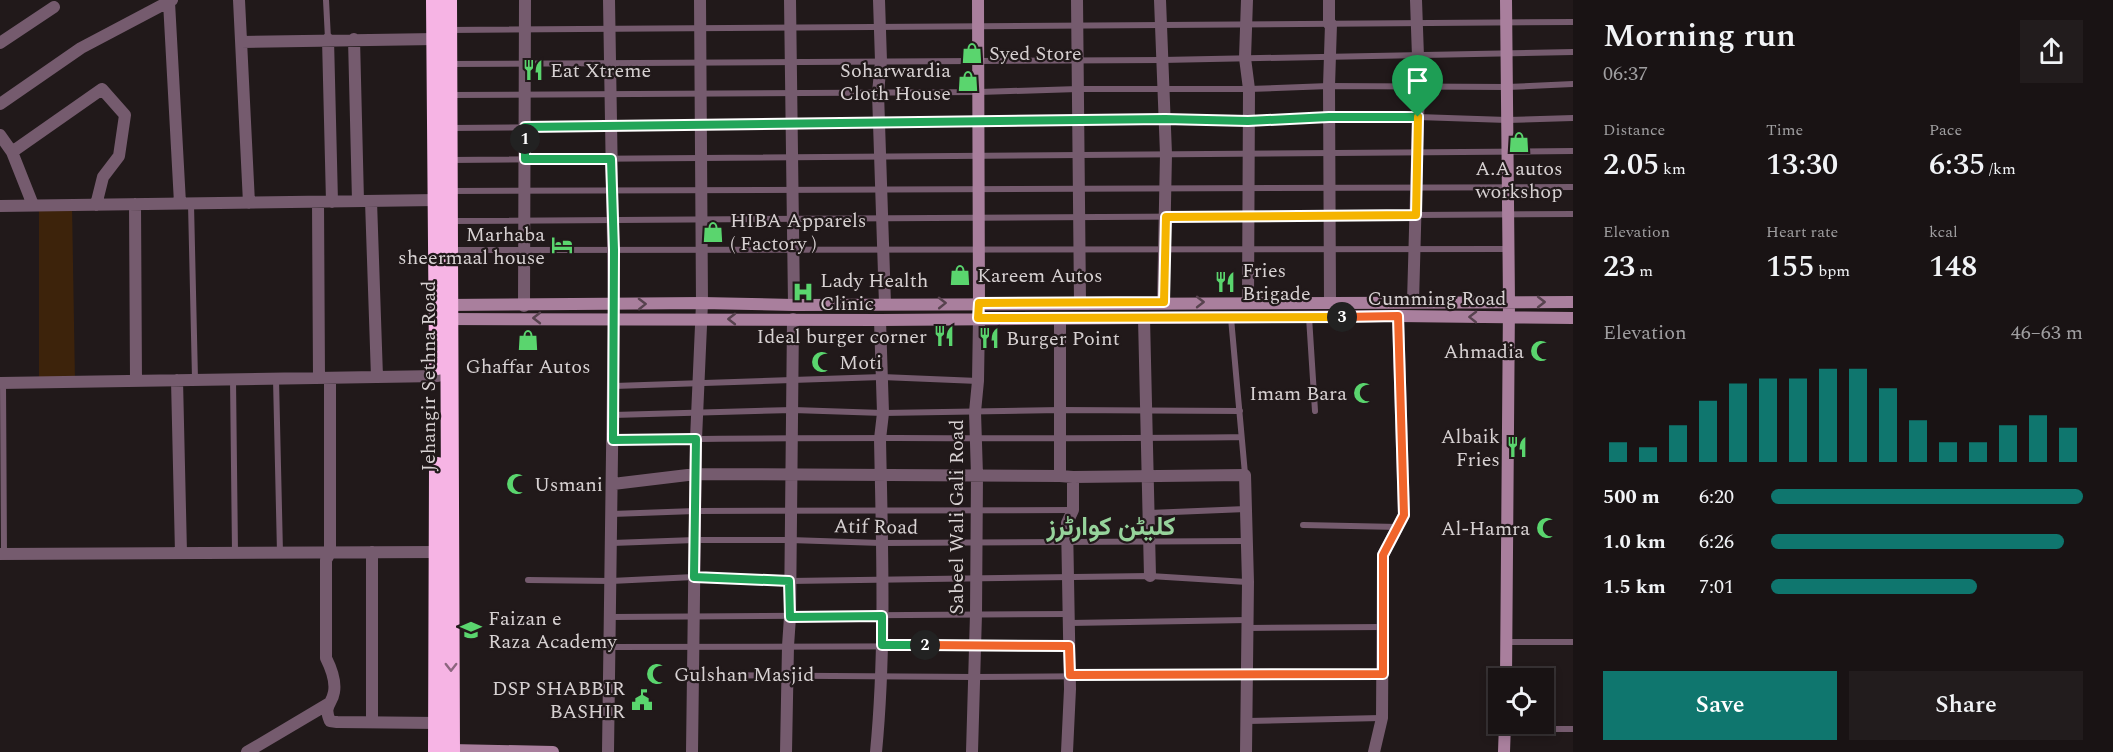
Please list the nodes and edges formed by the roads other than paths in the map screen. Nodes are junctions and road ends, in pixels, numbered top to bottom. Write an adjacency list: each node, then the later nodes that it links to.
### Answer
1 (239, 0): 35 (street)
2 (326, 0): 33 (lane)
3 (435, 0): 32 (highway, Jehangir Sethna Road)
4 (448, 0): 32 (highway, Jehangir Sethna Road)
5 (525, 0): 31 (street)
6 (609, 0): 29 (street)
7 (700, 0): 30 (street)
8 (790, 0): 27 (street)
9 (879, 0): 28 (street)
10 (978, 0): 26 (street)
11 (1077, 0): 24 (street)
12 (1160, 0): 25 (street)
13 (1246, 0): 21 (street)
14 (1329, 0): 23 (street)
15 (1416, 0): 19 (street)
16 (1506, 0): 22 (street)
17 (170, 1): 65 (street); 114 (street)
18 (54, 7): 36 (street)
19 (1418, 22): 22 (lane); 23 (lane); 39 (street)
20 (1573, 22): 22 (lane)
21 (1247, 23): 23 (lane); 25 (lane); 41 (street)
22 (1506, 23): 38 (street)
23 (1331, 24): 40 (street)
24 (1077, 25): 25 (lane); 26 (lane); 43 (street)
25 (1160, 25): 44 (street)
26 (978, 26): 28 (lane); 42 (street)
27 (790, 27): 28 (lane); 30 (lane); 45 (street)
28 (880, 27): 46 (street)
29 (609, 28): 30 (lane); 31 (lane); 49 (street)
30 (700, 28): 47 (street)
31 (525, 29): 32 (lane); 48 (street)
32 (442, 34): 34 (street); 50 (highway, Jehangir Sethna Road); 109 (highway, Jehangir Sethna Road)
33 (328, 39): 34 (street); 35 (street); 113 (street)
34 (354, 39): 110 (street)
35 (241, 42): 115 (street)
36 (0, 44)
37 (1573, 52): 38 (lane)
38 (1506, 55): 39 (lane); 54 (street)
39 (1418, 56): 40 (lane); 52 (street)
40 (1330, 57): 41 (lane); 53 (street)
41 (1245, 58): 44 (lane); 57 (street)
42 (978, 60): 43 (lane); 46 (lane); 58 (street)
43 (1078, 60): 44 (lane); 56 (street)
44 (1162, 60): 55 (street)
45 (791, 61): 46 (lane); 47 (lane); 59 (street)
46 (881, 61): 60 (street)
47 (700, 62): 49 (lane); 63 (street)
48 (525, 63): 49 (lane); 50 (lane); 61 (street)
49 (609, 63): 62 (street)
50 (449, 64): 64 (highway, Jehangir Sethna Road)
51 (1573, 84): 54 (lane)
52 (1419, 85): 53 (lane); 54 (lane); 67 (street)
53 (1329, 86): 57 (lane); 66 (street)
54 (1507, 87): 70 (street)
55 (1164, 88): 56 (lane); 57 (lane); 69 (street)
56 (1078, 89): 58 (lane); 71 (street)
57 (1249, 89): 72 (street)
58 (978, 92): 60 (lane); 73 (street)
59 (791, 93): 60 (lane); 63 (lane); 76 (street)
60 (878, 93): 74 (street)
61 (525, 94): 62 (lane); 64 (lane); 78 (street)
62 (610, 94): 63 (lane); 77 (street)
63 (700, 94): 75 (street)
64 (449, 95): 79 (highway, Jehangir Sethna Road)
65 (0, 104)
66 (1329, 117): 67 (lane); 72 (lane); 84 (street)
67 (1418, 117): 70 (lane); 85 (street)
68 (1573, 118): 70 (lane)
69 (1165, 119): 71 (lane); 72 (lane); 86 (street)
70 (1507, 120): 83 (street)
71 (1078, 121): 73 (lane); 88 (street)
72 (1248, 121): 87 (street)
73 (979, 123): 74 (lane); 89 (street)
74 (879, 124): 76 (lane); 90 (street)
75 (700, 125): 76 (lane); 77 (lane); 91 (street)
76 (792, 125): 92 (street)
77 (611, 126): 78 (lane); 94 (street)
78 (525, 127): 79 (lane); 93 (street)
79 (449, 128): 95 (highway, Jehangir Sethna Road)
80 (0, 135): 82 (street)
81 (1573, 151): 83 (lane)
82 (12, 152): 117 (street); 118 (street)
83 (1508, 152): 85 (lane); 97 (street)
84 (1330, 153): 85 (lane); 87 (lane); 101 (street)
85 (1417, 153): 96 (street)
86 (1166, 154): 87 (lane); 88 (lane); 99 (street)
87 (1247, 154): 100 (street)
88 (1078, 155): 89 (lane); 104 (street)
89 (979, 156): 90 (lane); 103 (street)
90 (880, 157): 92 (lane); 102 (street)
91 (701, 158): 92 (lane); 94 (lane); 106 (street)
92 (792, 158): 107 (street)
93 (525, 159): 94 (lane); 95 (lane); 108 (street)
94 (611, 159): 105 (street)
95 (449, 160): 109 (highway, Jehangir Sethna Road)
96 (1417, 187): 97 (lane); 101 (lane); 123 (street)
97 (1508, 187): 98 (lane); 120 (street)
98 (1573, 187)
99 (1166, 188): 100 (lane); 104 (lane); 126 (street)
100 (1247, 188): 101 (lane); 124 (street)
101 (1330, 188): 122 (street)
102 (881, 189): 103 (lane); 107 (lane); 127 (street)
103 (979, 189): 104 (lane); 128 (street)
104 (1079, 189): 125 (street)
105 (613, 190): 106 (lane); 108 (lane); 130 (street)
106 (701, 190): 107 (lane); 131 (street)
107 (793, 190): 129 (street)
108 (524, 191): 109 (lane); 133 (street)
109 (443, 196): 111 (street); 132 (highway, Jehangir Sethna Road); 160 (highway, Jehangir Sethna Road)
110 (358, 201): 111 (street); 113 (street)
111 (371, 201): 174 (street)
112 (318, 202): 113 (street); 115 (street); 176 (street)
113 (332, 202)
114 (186, 203): 115 (street); 116 (street); 180 (lane)
115 (249, 203)
116 (135, 204): 118 (street); 181 (street)
117 (33, 205): 118 (street); 119 (street)
118 (96, 205)
119 (0, 206)
120 (1508, 214): 121 (lane); 123 (lane); 139 (street)
121 (1573, 214)
122 (1330, 215): 123 (lane); 124 (lane); 137 (street)
123 (1416, 215): 138 (street)
124 (1247, 216): 126 (lane); 136 (street)
125 (1079, 217): 126 (lane); 128 (lane); 134 (street)
126 (1166, 217): 135 (street)
127 (882, 218): 128 (lane); 129 (lane); 145 (street)
128 (979, 218): 146 (street)
129 (793, 219): 131 (lane); 144 (street)
130 (614, 220): 131 (lane); 133 (lane); 142 (street)
131 (701, 220): 143 (street)
132 (450, 221): 133 (lane); 140 (highway, Jehangir Sethna Road)
133 (524, 221): 141 (street)
134 (1079, 249): 135 (lane); 146 (lane); 147 (street)
135 (1165, 249): 136 (lane); 148 (street)
136 (1247, 249): 137 (lane); 155 (street)
137 (1330, 249): 138 (lane); 149 (street)
138 (1415, 249): 139 (lane); 150 (street)
139 (1508, 249): 151 (street)
140 (450, 250): 141 (lane); 160 (highway, Jehangir Sethna Road)
141 (524, 250): 142 (lane); 159 (street)
142 (614, 250): 143 (lane); 158 (street)
143 (701, 250): 144 (lane); 153 (street)
144 (793, 250): 145 (lane); 156 (street)
145 (883, 250): 146 (lane); 157 (street)
146 (979, 250): 154 (street)
147 (1080, 302): 148 (street, Cumming Road); 154 (street, Cumming Road)
148 (1164, 302): 155 (street, Cumming Road, one-way to 155)
149 (1330, 302): 150 (street, Cumming Road); 155 (street, Cumming Road)
150 (1413, 302): 151 (street, Cumming Road)
151 (1509, 302): 152 (street, Cumming Road, one-way to 152); 168 (street)
152 (1573, 302)
153 (702, 303): 156 (street, Cumming Road); 158 (street, Cumming Road, one-way to 153); 170 (street)
154 (979, 303): 157 (street, Cumming Road, one-way to 154); 164 (street)
155 (1248, 303)
156 (794, 304): 157 (street, Cumming Road)
157 (885, 304)
158 (614, 305): 159 (street, Cumming Road); 163 (street)
159 (524, 306): 160 (street, Cumming Road)
160 (443, 312): 163 (street, Cumming Road, one-way to 160); 173 (highway, Jehangir Sethna Road); 278 (highway, Jehangir Sethna Road, one-way to 278)
161 (1398, 316): 162 (street, Cumming Road); 168 (street, Cumming Road, one-way to 161); 221 (street)
162 (1309, 317): 167 (street, Cumming Road); 191 (lane)
163 (614, 318): 170 (street, Cumming Road); 186 (street)
164 (978, 318): 165 (street, Cumming Road); 172 (street, Cumming Road); 183 (street, Sabeel Wali Gali Road)
165 (1060, 318): 166 (street, Cumming Road); 188 (street)
166 (1144, 318): 167 (street, Cumming Road); 189 (street)
167 (1232, 318): 190 (lane)
168 (1508, 318): 169 (street, Cumming Road); 254 (street)
169 (1573, 318)
170 (700, 319): 171 (street, Cumming Road, one-way to 170); 185 (street)
171 (793, 319): 172 (street, Cumming Road); 182 (street)
172 (880, 320): 175 (street)
173 (438, 376): 174 (street); 231 (highway, Jehangir Sethna Road)
174 (377, 377): 176 (street)
175 (882, 377): 182 (lane); 183 (lane); 194 (street)
176 (324, 378): 178 (street); 234 (street)
177 (233, 379): 178 (street); 180 (street); 232 (lane)
178 (276, 379): 233 (lane)
179 (177, 380): 180 (street); 181 (street); 236 (street)
180 (195, 380)
181 (136, 381): 184 (street)
182 (793, 381): 185 (lane); 187 (street)
183 (978, 381): 193 (street, Sabeel Wali Gali Road)
184 (1, 383): 235 (lane)
185 (698, 383): 186 (lane); 192 (street)
186 (614, 386): 195 (street)
187 (793, 410): 192 (lane); 194 (lane); 197 (street)
188 (1061, 410): 189 (lane); 193 (lane); 203 (street)
189 (1146, 411): 190 (lane); 198 (street)
190 (1240, 411): 196 (lane)
191 (1315, 411)
192 (697, 412): 195 (lane); 199 (street)
193 (975, 412): 194 (lane); 201 (street, Sabeel Wali Gali Road)
194 (883, 413): 200 (street)
195 (614, 415): 202 (street)
196 (1241, 437): 198 (lane); 206 (lane)
197 (792, 438): 199 (lane); 200 (lane); 207 (street)
198 (1146, 438): 203 (lane); 209 (street)
199 (696, 439): 202 (lane); 204 (street)
200 (880, 439): 201 (lane); 208 (street)
201 (975, 439): 203 (lane); 205 (street, Sabeel Wali Gali Road)
202 (613, 440): 211 (street)
203 (1060, 440): 210 (street)
204 (696, 474): 207 (street); 211 (street); 215 (street)
205 (977, 475): 208 (street); 210 (street); 213 (street, Sabeel Wali Gali Road)
206 (1245, 475): 209 (street); 212 (street)
207 (792, 476): 208 (street); 217 (street)
208 (881, 476): 216 (street)
209 (1148, 476): 210 (street); 218 (street)
210 (1067, 477): 214 (street)
211 (613, 484): 219 (street)
212 (1246, 509): 218 (lane); 224 (street)
213 (976, 510): 214 (lane); 216 (lane); 228 (street, Sabeel Wali Gali Road)
214 (1073, 510): 229 (street)
215 (695, 511): 217 (lane); 219 (lane); 222 (street)
216 (881, 511): 217 (lane); 227 (street)
217 (791, 512): 223 (street)
218 (1148, 513): 225 (street)
219 (612, 514): 226 (street)
220 (1303, 525): 221 (lane)
221 (1398, 527): 253 (street)
222 (695, 540): 223 (lane, Atif Road); 226 (lane, Atif Road); 238 (street)
223 (790, 540): 227 (lane, Atif Road); 244 (street)
224 (1247, 541): 225 (lane, Atif Road); 245 (street)
225 (1149, 542): 229 (lane, Atif Road); 237 (street)
226 (612, 543): 243 (street)
227 (881, 543): 228 (lane, Atif Road); 240 (street)
228 (976, 543): 229 (lane, Atif Road); 241 (street, Sabeel Wali Gali Road)
229 (1067, 543): 239 (street)
230 (372, 552): 231 (street); 234 (street); 272 (street)
231 (438, 552): 274 (highway, Jehangir Sethna Road)
232 (235, 553): 233 (street); 236 (street)
233 (280, 553): 234 (street)
234 (330, 553): 270 (street)
235 (2, 554): 236 (street)
236 (181, 554)
237 (1149, 576): 239 (lane); 245 (lane)
238 (694, 577): 243 (lane); 244 (lane); 247 (street)
239 (1068, 577): 241 (lane); 251 (street)
240 (882, 579): 241 (lane); 244 (lane); 248 (street)
241 (975, 579): 246 (street, Sabeel Wali Gali Road)
242 (528, 580): 243 (lane)
243 (611, 580): 249 (street)
244 (789, 581): 250 (street)
245 (1248, 582): 252 (street)
246 (976, 614): 248 (lane); 251 (lane); 257 (street, Sabeel Wali Gali Road)
247 (693, 616): 249 (lane); 250 (lane); 261 (street)
248 (882, 616): 250 (lane); 256 (street)
249 (611, 617): 260 (street)
250 (790, 617): 258 (street)
251 (1069, 619): 252 (lane); 259 (street)
252 (1248, 624): 253 (lane); 266 (street)
253 (1383, 627): 263 (street)
254 (1506, 642): 255 (lane); 262 (street)
255 (1573, 642)
256 (882, 645): 257 (lane); 258 (lane); 268 (street)
257 (974, 645): 259 (lane); 269 (street, Sabeel Wali Gali Road)
258 (788, 646): 261 (lane); 267 (street)
259 (1069, 646): 265 (street)
260 (610, 647): 261 (lane); 281 (street)
261 (693, 647): 264 (street)
262 (1506, 668)
263 (1383, 674): 266 (lane); 271 (street)
264 (693, 675): 267 (lane); 282 (street)
265 (1070, 675): 266 (lane); 269 (lane); 286 (street)
266 (1247, 675): 273 (street)
267 (787, 676): 268 (lane); 283 (street)
268 (881, 676): 269 (lane); 284 (street)
269 (974, 677): 285 (street, Sabeel Wali Gali Road)
270 (328, 704): 272 (street); 279 (street)
271 (1382, 718): 273 (lane); 288 (street)
272 (372, 721): 274 (street)
273 (1247, 721): 287 (street)
274 (437, 723): 278 (highway, Jehangir Sethna Road)
275 (1554, 728): 276 (lane)
276 (1573, 729)
277 (1504, 734): 289 (street)
278 (446, 751): 280 (street)
279 (247, 752)
280 (553, 752)
281 (608, 752)
282 (692, 752)
283 (786, 752)
284 (876, 752)
285 (972, 752)
286 (1067, 752)
287 (1246, 752)
288 (1374, 752)
289 (1504, 752)

